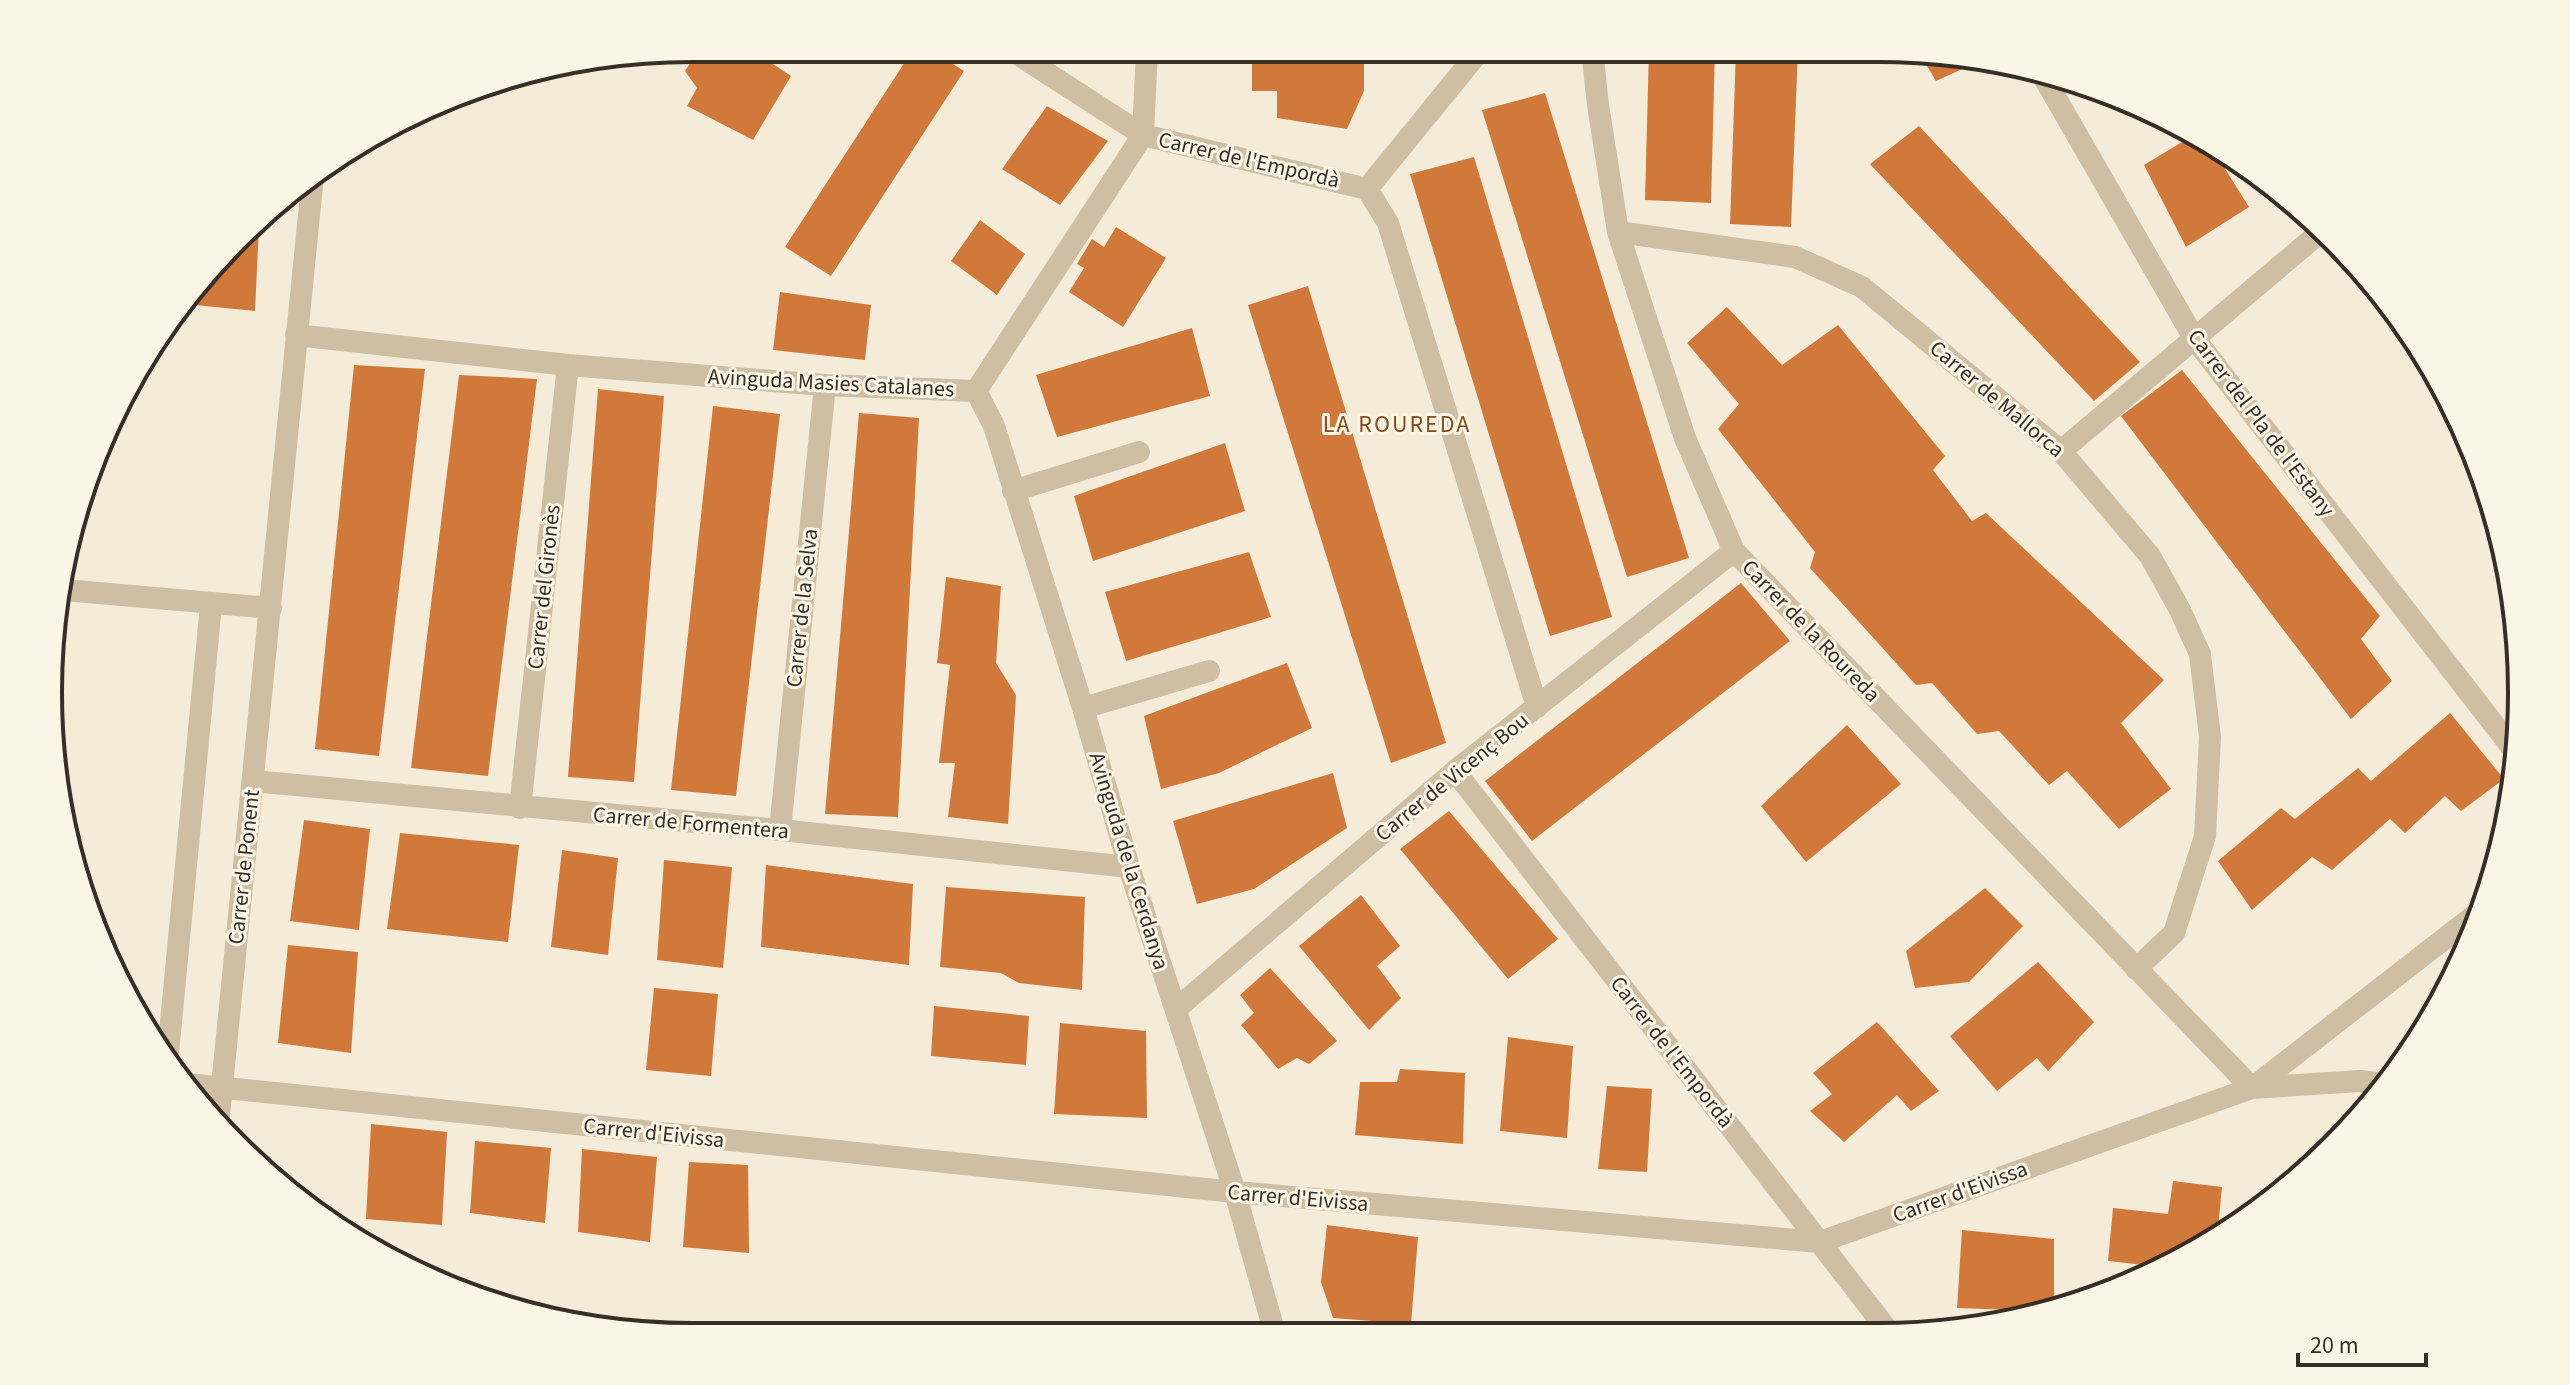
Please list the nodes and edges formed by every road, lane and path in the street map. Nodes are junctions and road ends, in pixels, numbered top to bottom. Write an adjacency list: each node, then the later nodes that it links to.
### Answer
1 (1030, 62): 6 (street, Carrer de l'Empordà)
2 (1146, 62): 6 (street)
3 (1470, 62): 7 (street, Carrer de l'Empordà)
4 (1593, 62): 9 (street, Carrer de la Roureda)
5 (2048, 85): 12 (street, Carrer del Pla de l'Estany)
6 (1143, 135): 7 (street, Carrer de l'Empordà); 15 (street, Avinguda Masies Catalanes)
7 (1367, 189): 24 (street)
8 (311, 190): 11 (street, Carrer de Ponent)
9 (1618, 232): 16 (street, Carrer de Mallorca); 19 (street, Carrer de la Roureda)
10 (2314, 238): 12 (street)
11 (296, 335): 13 (street, Avinguda Masies Catalanes); 22 (street, Carrer de Ponent)
12 (2194, 338): 16 (street); 26 (street, Carrer del Pla de l'Estany)
13 (568, 365): 14 (street, Avinguda Masies Catalanes); 29 (street, Carrer del Gironès)
14 (825, 385): 15 (street, Avinguda Masies Catalanes); 30 (street, Carrer de la Selva)
15 (976, 391): 18 (street, Avinguda de la Cerdanya)
16 (2061, 451): 33 (street, Carrer de Mallorca)
17 (1139, 452): 18 (street)
18 (1013, 491): 25 (street, Avinguda de la Cerdanya)
19 (1734, 551): 24 (street, Carrer de Vicenç Bou); 33 (street, Carrer de la Roureda)
20 (70, 591): 21 (street)
21 (211, 605): 22 (street); 35 (street)
22 (271, 608): 28 (street, Carrer de Ponent)
23 (1209, 671): 25 (street)
24 (1537, 707): 27 (street, Carrer de Vicenç Bou)
25 (1083, 708): 31 (street, Avinguda de la Cerdanya)
26 (2506, 740)
27 (1455, 771): 34 (street, Carrer de Vicenç Bou); 42 (street, Carrer de l'Empordà)
28 (253, 781): 29 (street, Carrer de Formentera); 38 (street, Carrer de Ponent)
29 (520, 808): 30 (street, Carrer de Formentera)
30 (780, 830): 31 (street, Carrer de Formentera)
31 (1129, 867): 34 (street, Avinguda de la Cerdanya)
32 (2464, 923): 39 (street)
33 (2136, 969): 39 (street, Carrer de la Roureda)
34 (1176, 1009): 41 (street, Avinguda de la Cerdanya)
35 (169, 1044)
36 (2373, 1082): 39 (street, Carrer d'Eivissa)
37 (200, 1085): 38 (street, Carrer d'Eivissa)
38 (222, 1088): 40 (street, Carrer de Ponent); 41 (street, Carrer d'Eivissa)
39 (2252, 1088): 42 (street, Carrer d'Eivissa)
40 (220, 1110)
41 (1235, 1192): 42 (street, Carrer d'Eivissa); 43 (street, Avinguda de la Cerdanya)
42 (1820, 1242): 44 (street, Carrer de l'Empordà)
43 (1272, 1323)
44 (1882, 1323)

